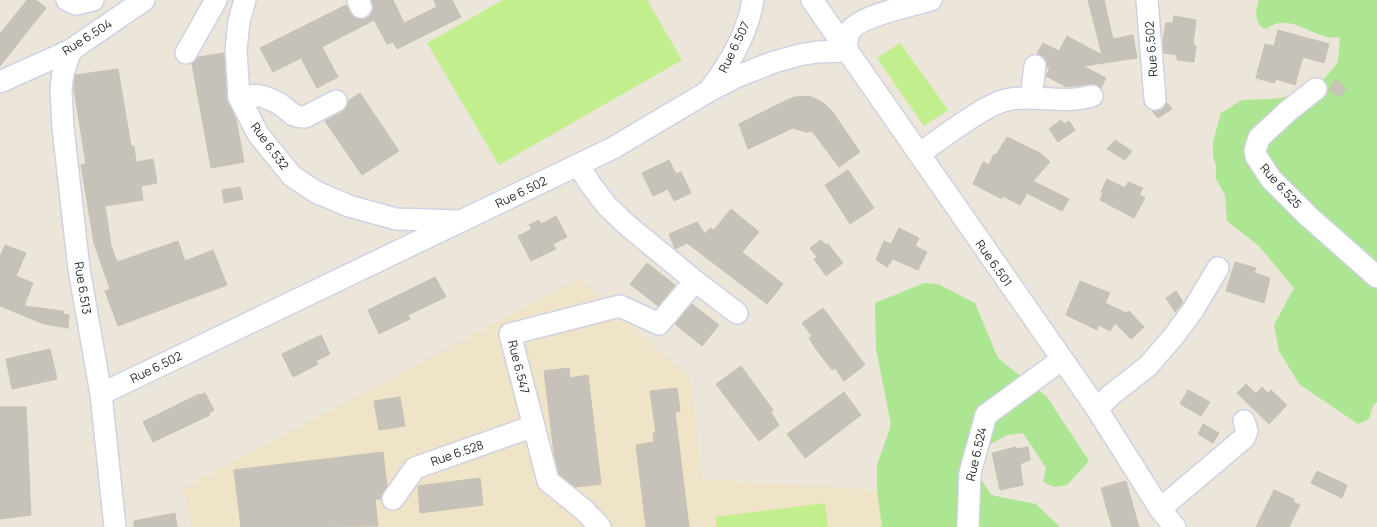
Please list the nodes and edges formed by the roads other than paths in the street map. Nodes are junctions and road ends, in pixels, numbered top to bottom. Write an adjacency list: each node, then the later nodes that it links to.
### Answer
1 (66, 0): 2 (street)
2 (93, 0)
3 (144, 0): 10 (street, Rue 6.504)
4 (216, 0): 12 (street)
5 (245, 0): 18 (street, Rue 6.532)
6 (753, 0): 16 (street, Rue 6.507)
7 (812, 0): 11 (street, Rue 6.501)
8 (931, 0): 11 (street)
9 (1147, 0): 20 (street, Rue 6.502)
10 (71, 50): 14 (street, Rue 6.504); 30 (street, Rue 6.513)
11 (846, 51): 16 (street, Rue 6.502); 22 (street, Rue 6.501)
12 (186, 53)
13 (1035, 66): 19 (street)
14 (0, 82)
15 (1316, 89): 26 (street, Rue 6.525)
16 (709, 91): 23 (street, Rue 6.502)
17 (1092, 96): 19 (street)
18 (239, 97): 21 (street); 24 (street, Rue 6.532)
19 (1031, 98): 22 (street)
20 (1155, 99)
21 (336, 101)
22 (919, 154): 29 (street, Rue 6.501)
23 (578, 165): 24 (street, Rue 6.502); 27 (street)
24 (462, 221): 30 (street, Rue 6.502)
25 (1218, 268): 31 (street)
26 (1377, 277)
27 (695, 281): 28 (street); 33 (street, Rue 6.547)
28 (737, 313)
29 (1061, 360): 31 (street, Rue 6.501); 38 (street, Rue 6.524)
30 (101, 394): 36 (street, Rue 6.513)
31 (1097, 409): 35 (street, Rue 6.501)
32 (1244, 421): 35 (street)
33 (534, 426): 34 (street, Rue 6.528); 37 (street, Rue 6.547)
34 (393, 499)
35 (1160, 508): 39 (street, Rue 6.501)
36 (115, 527)
37 (600, 527)
38 (968, 527)
39 (1175, 527)

